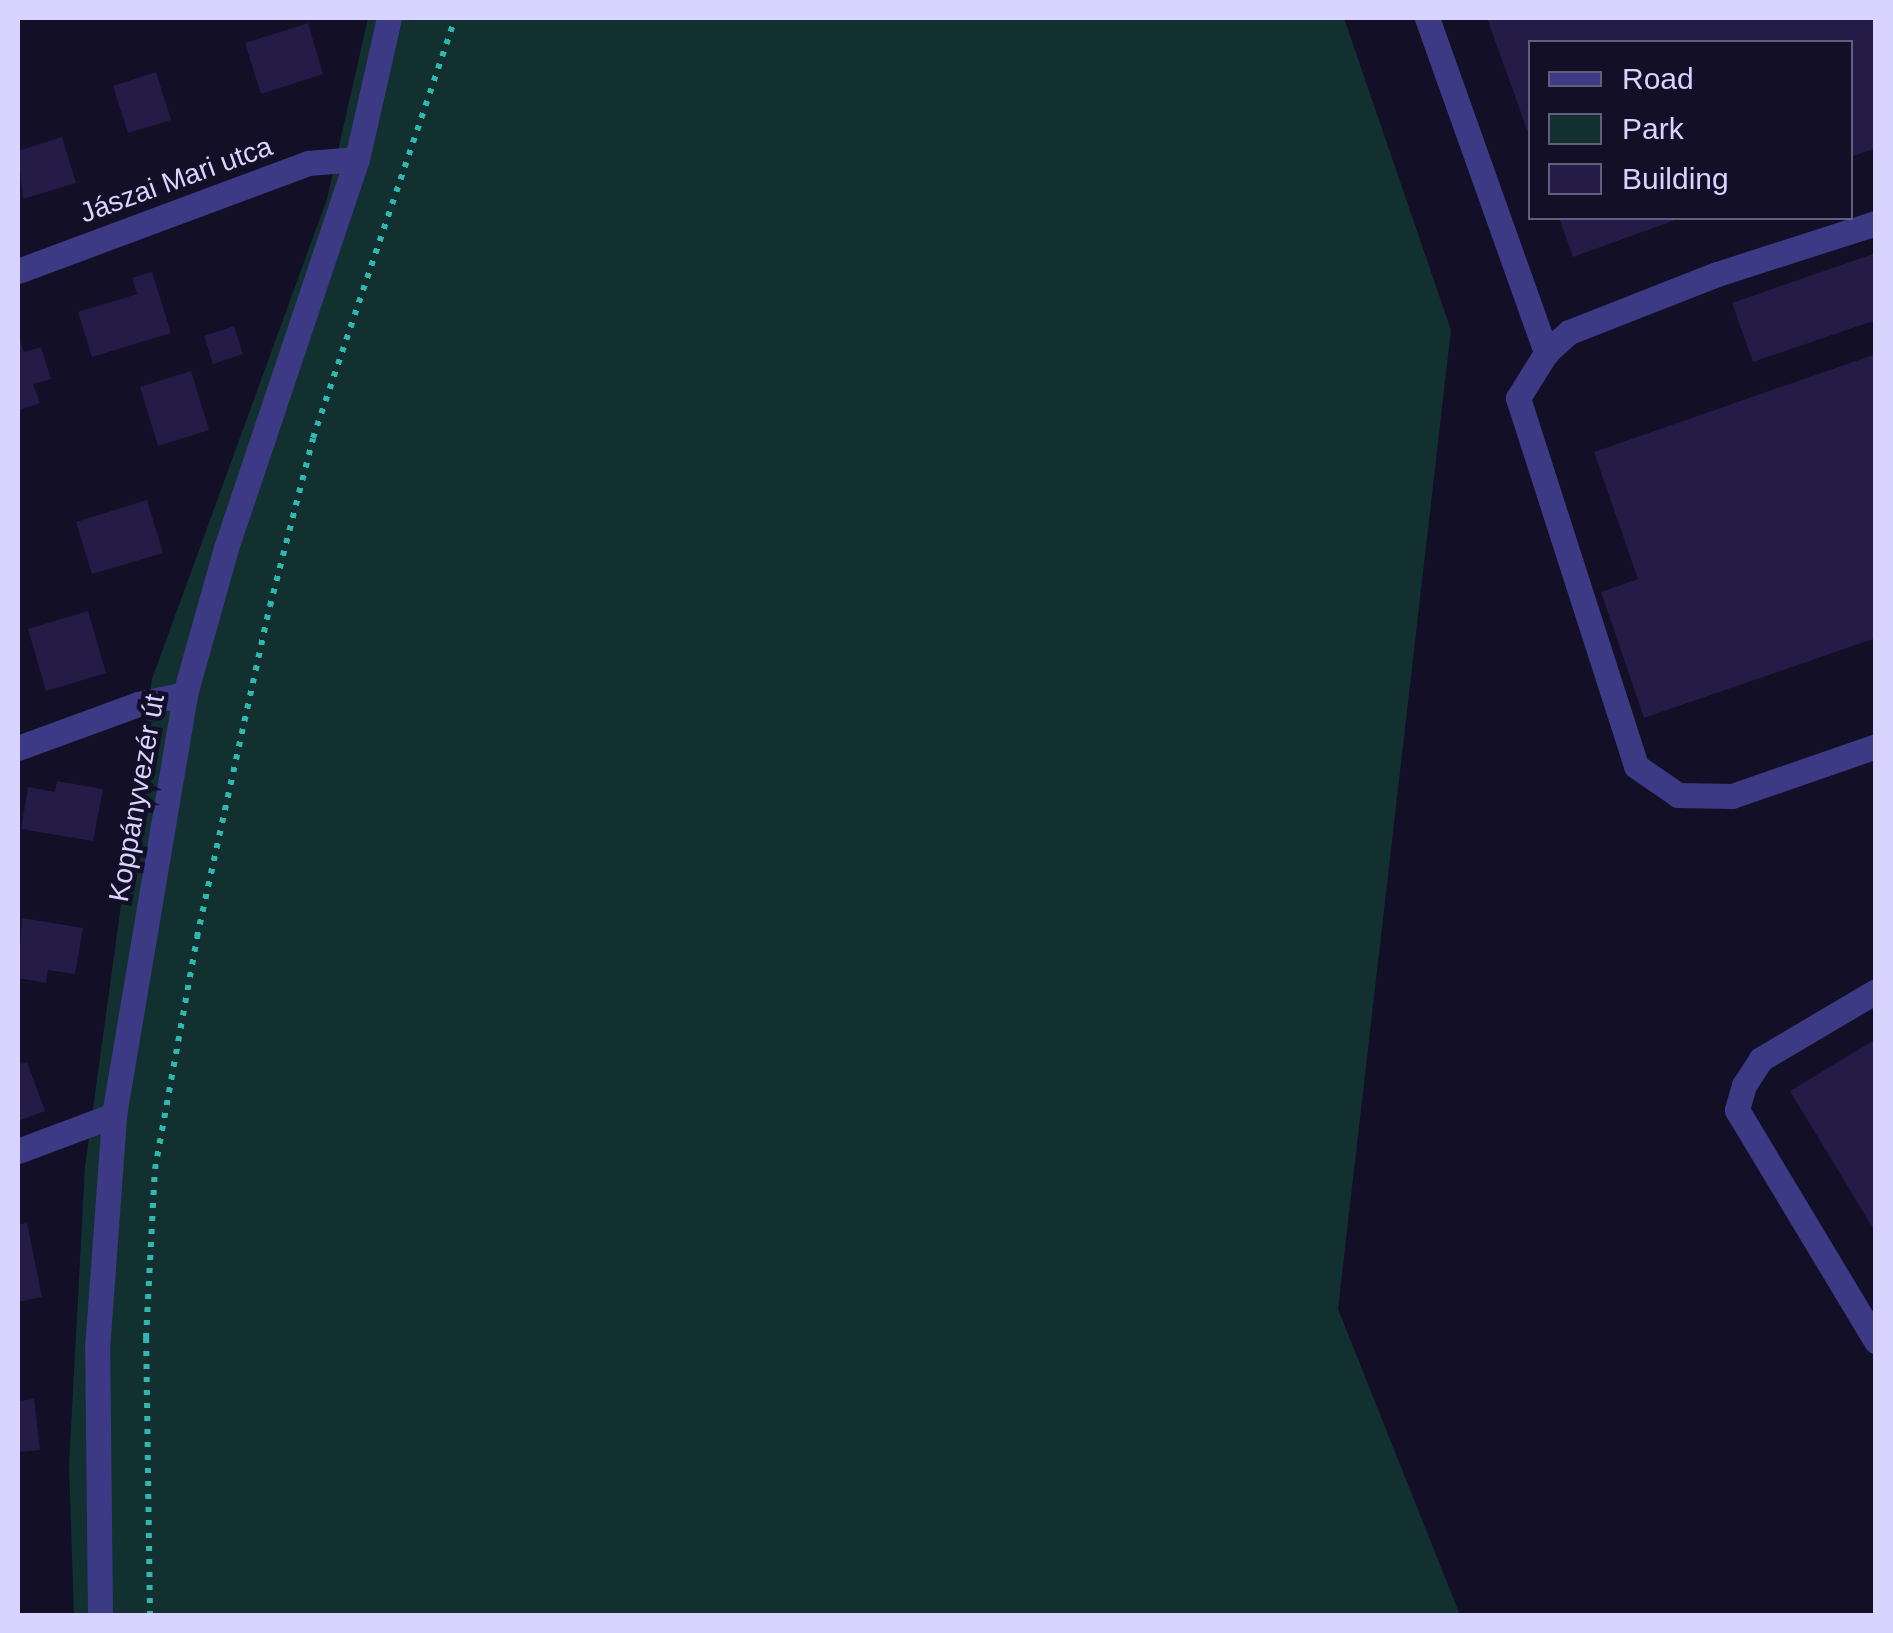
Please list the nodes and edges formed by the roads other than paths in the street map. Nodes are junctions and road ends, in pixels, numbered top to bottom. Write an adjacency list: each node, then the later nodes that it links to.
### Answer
1 (389, 18): 3 (street, Koppányvezér út)
2 (1427, 18): 6 (street)
3 (357, 159): 5 (street, Jászai Mari utca); 7 (street, Koppányvezér út)
4 (1876, 224): 6 (street)
5 (18, 271)
6 (1546, 353): 8 (street)
7 (185, 694): 9 (street); 11 (street, Koppányvezér út)
8 (1876, 746)
9 (18, 748)
10 (1876, 991): 13 (street)
11 (114, 1115): 12 (street); 14 (street, Koppányvezér út)
12 (18, 1151)
13 (1876, 1340)
14 (100, 1616)

